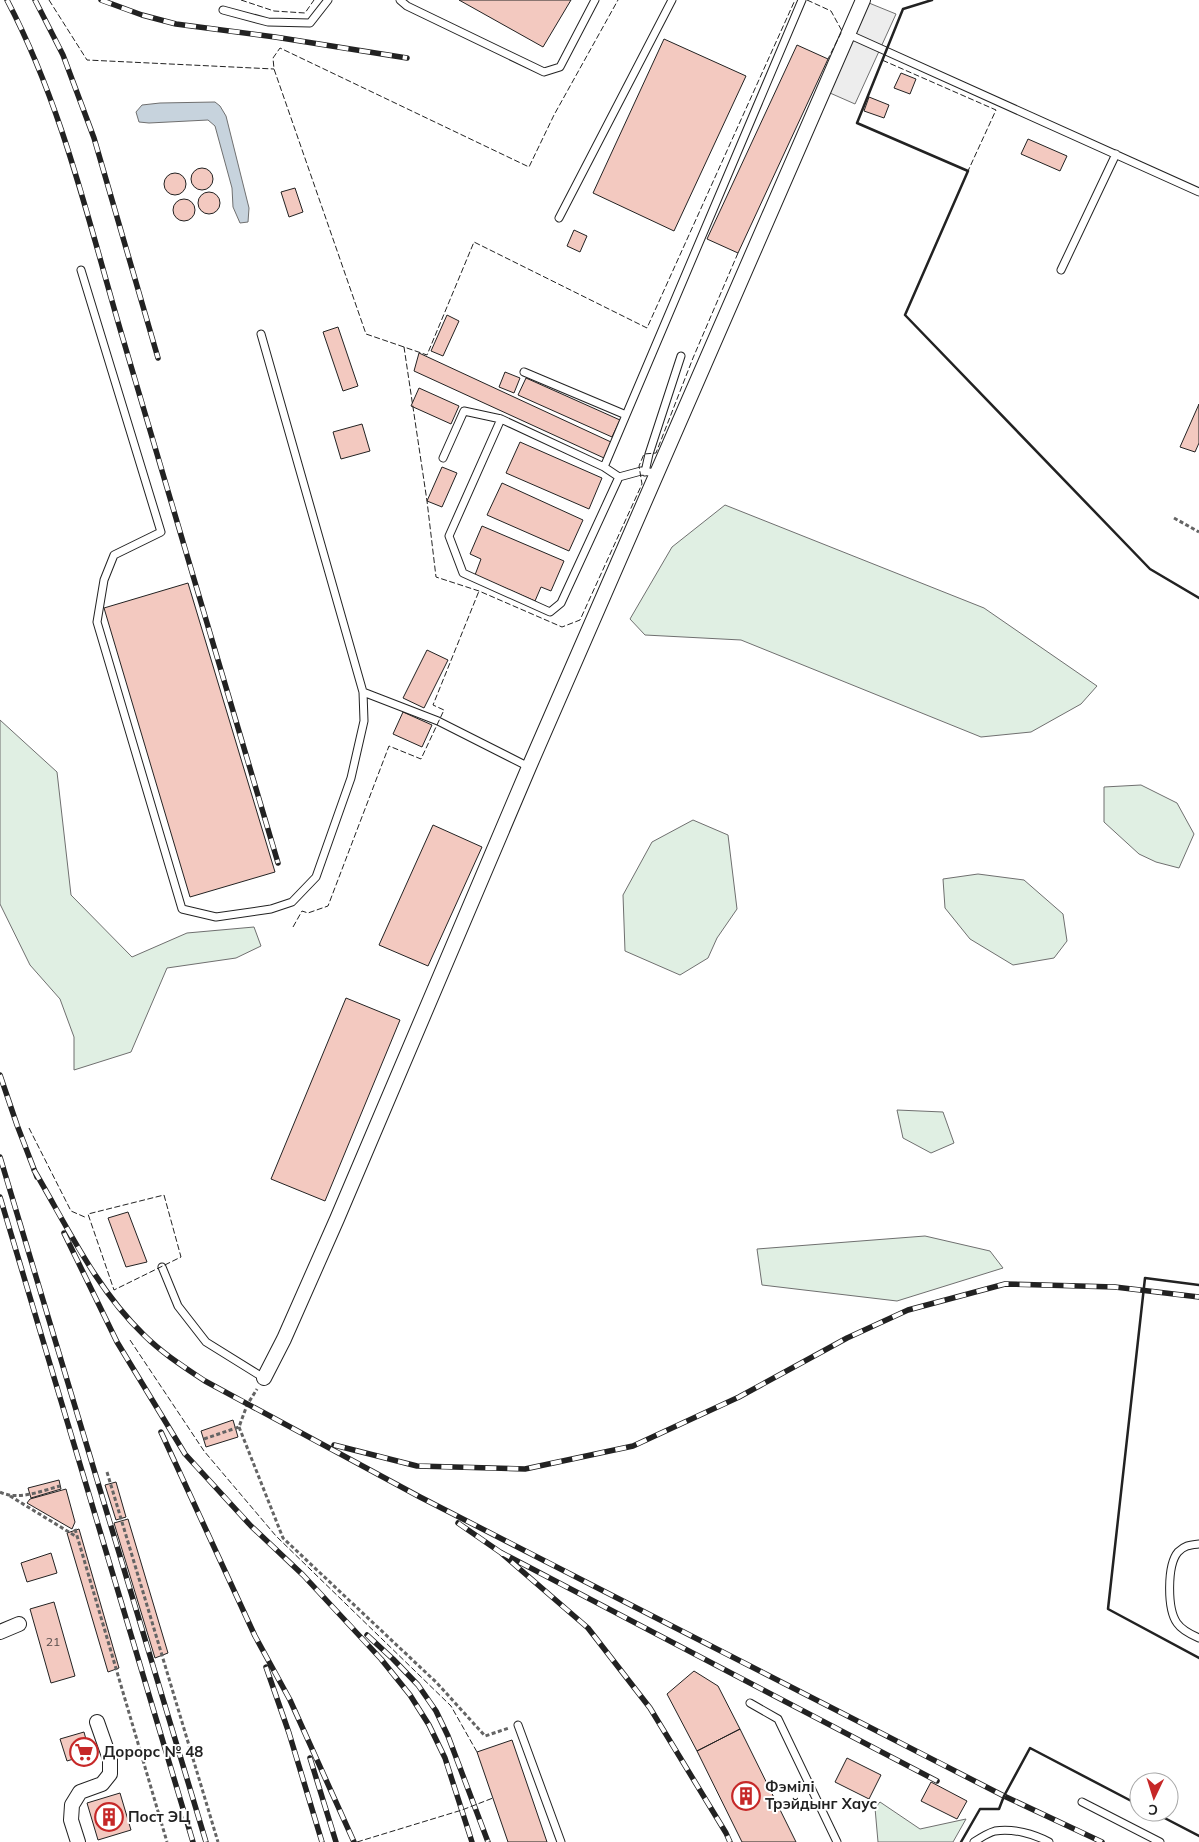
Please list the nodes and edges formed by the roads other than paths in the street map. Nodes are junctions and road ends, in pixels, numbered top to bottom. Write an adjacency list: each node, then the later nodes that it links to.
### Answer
1 (328, 0): 7 (lane)
2 (400, 0): 3 (lane)
3 (595, 0)
4 (672, 0): 11 (lane)
5 (802, 0): 17 (lane)
6 (863, 0): 8 (street)
7 (223, 10)
8 (848, 34): 9 (lane); 21 (street)
9 (1116, 154): 10 (lane); 13 (lane)
10 (1199, 192)
11 (559, 218)
12 (82, 270): 23 (lane)
13 (1061, 270)
14 (261, 334): 23 (lane)
15 (681, 356): 21 (lane)
16 (524, 372): 17 (lane)
17 (626, 415): 20 (lane)
18 (502, 419): 19 (lane); 20 (lane); 22 (lane)
19 (443, 458)
20 (604, 466): 22 (lane)
21 (651, 472): 22 (lane); 24 (street)
22 (619, 477)
23 (363, 692): 24 (lane)
24 (529, 767): 26 (street)
25 (162, 1267): 26 (lane)
26 (264, 1378)
27 (1199, 1544): 30 (lane)
28 (19, 1624): 29 (street)
29 (0, 1632)
30 (1199, 1638)
31 (750, 1703): 37 (lane)
32 (97, 1722): 35 (street)
33 (518, 1725): 36 (lane)
34 (1082, 1802): 40 (lane)
35 (78, 1842)
36 (561, 1842)
37 (837, 1842)
38 (974, 1842): 39 (lane)
39 (1049, 1842)
40 (1160, 1842)

